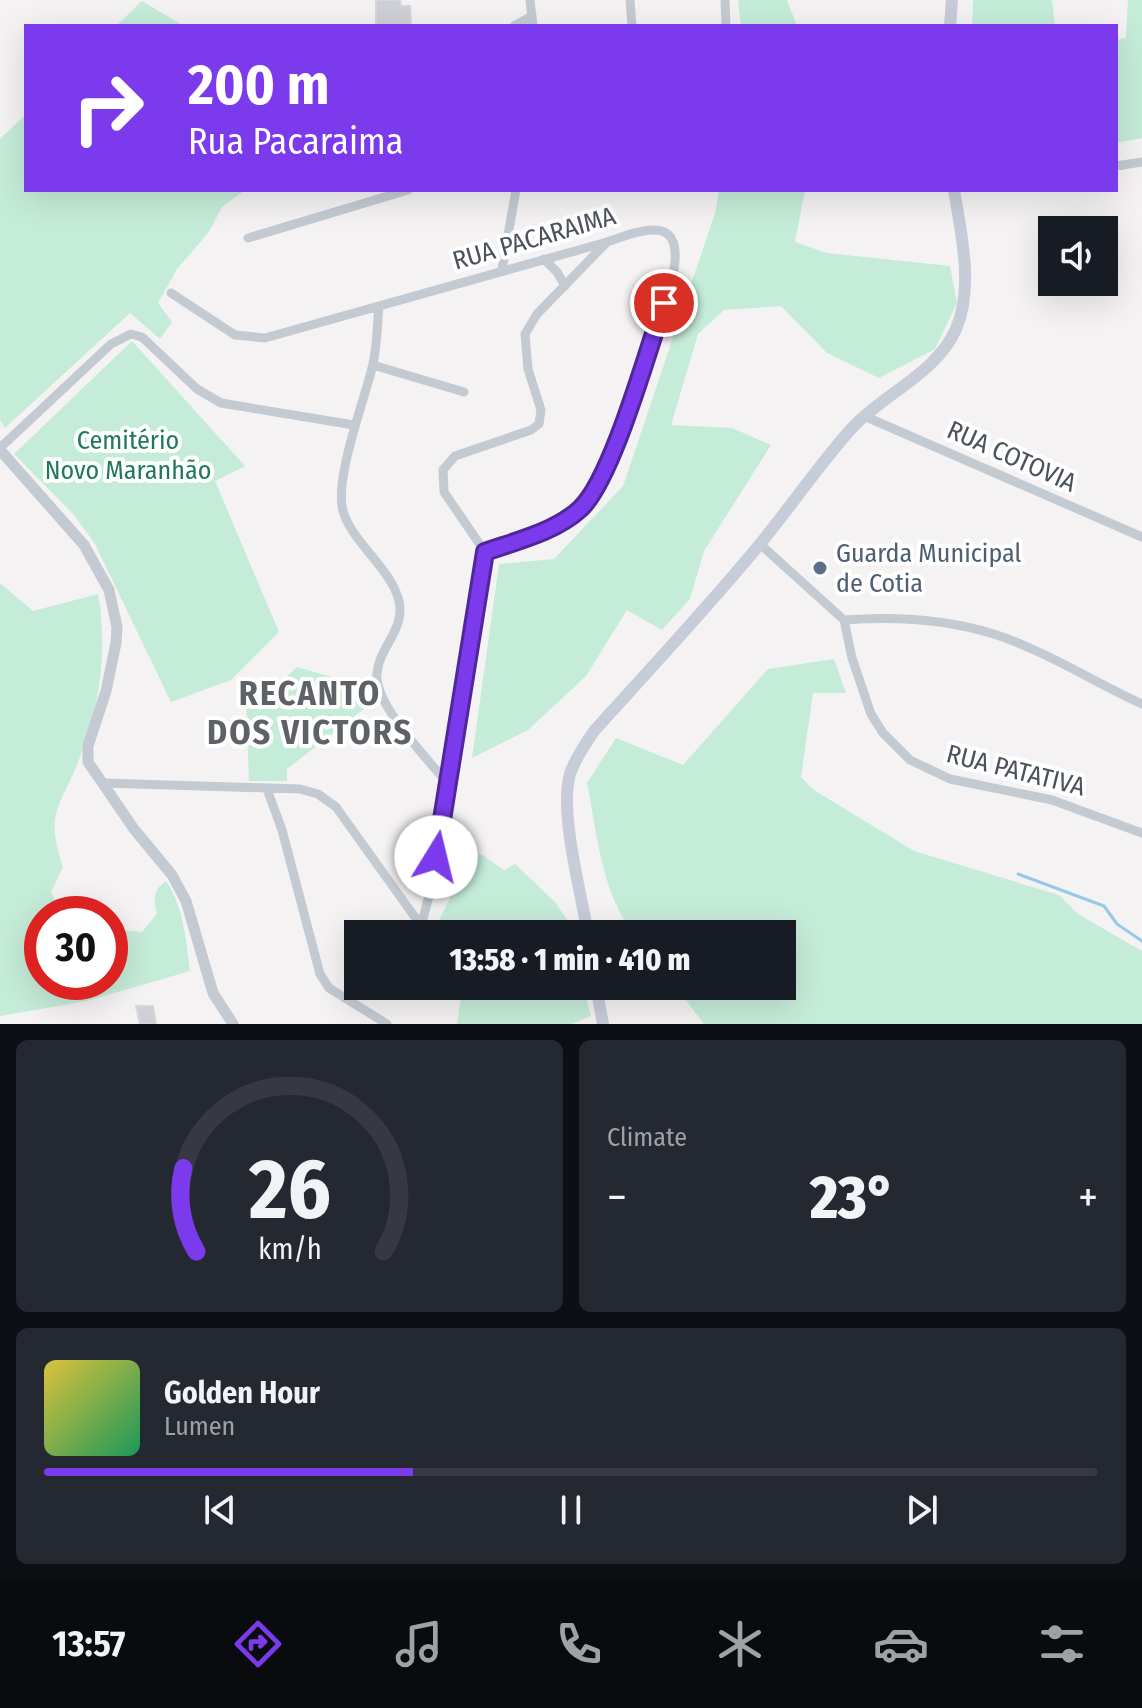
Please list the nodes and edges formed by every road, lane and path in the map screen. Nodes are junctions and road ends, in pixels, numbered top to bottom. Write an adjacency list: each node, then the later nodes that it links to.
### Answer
1 (530, 0): 5 (street)
2 (630, 0): 6 (street)
3 (725, 0): 7 (street)
4 (952, 0): 8 (main road)
5 (533, 21)
6 (632, 24)
7 (726, 24)
8 (950, 24)
9 (1142, 162): 10 (street)
10 (1118, 166)
11 (401, 192): 14 (street)
12 (516, 192): 17 (street)
13 (954, 192): 23 (main road)
14 (248, 238)
15 (607, 242): 16 (street, RUA PACARAIMA); 18 (street); 28 (street, RUA PACARAIMA)
16 (544, 259): 17 (street, RUA PACARAIMA); 18 (street)
17 (502, 269): 20 (street, RUA PACARAIMA)
18 (565, 286): 28 (street)
19 (171, 293): 20 (street, RUA PACARAIMA)
20 (379, 307): 21 (street)
21 (373, 365): 22 (street); 24 (street)
22 (464, 392)
23 (864, 416): 26 (street, RUA COTOVIA); 27 (main road)
24 (354, 425): 25 (street); 32 (street)
25 (0, 449): 31 (street)
26 (1142, 537)
27 (760, 544): 29 (street); 37 (main road)
28 (485, 552): 32 (street)
29 (844, 620): 30 (street); 34 (street, RUA PATATIVA)
30 (1142, 704)
31 (103, 783): 33 (street); 39 (street)
32 (448, 784): 36 (street)
33 (267, 789): 35 (street); 40 (street)
34 (1142, 833)
35 (417, 920)
36 (426, 920)
37 (586, 920)
38 (599, 1000): 41 (main road)
39 (233, 1024)
40 (387, 1024)
41 (603, 1024)

